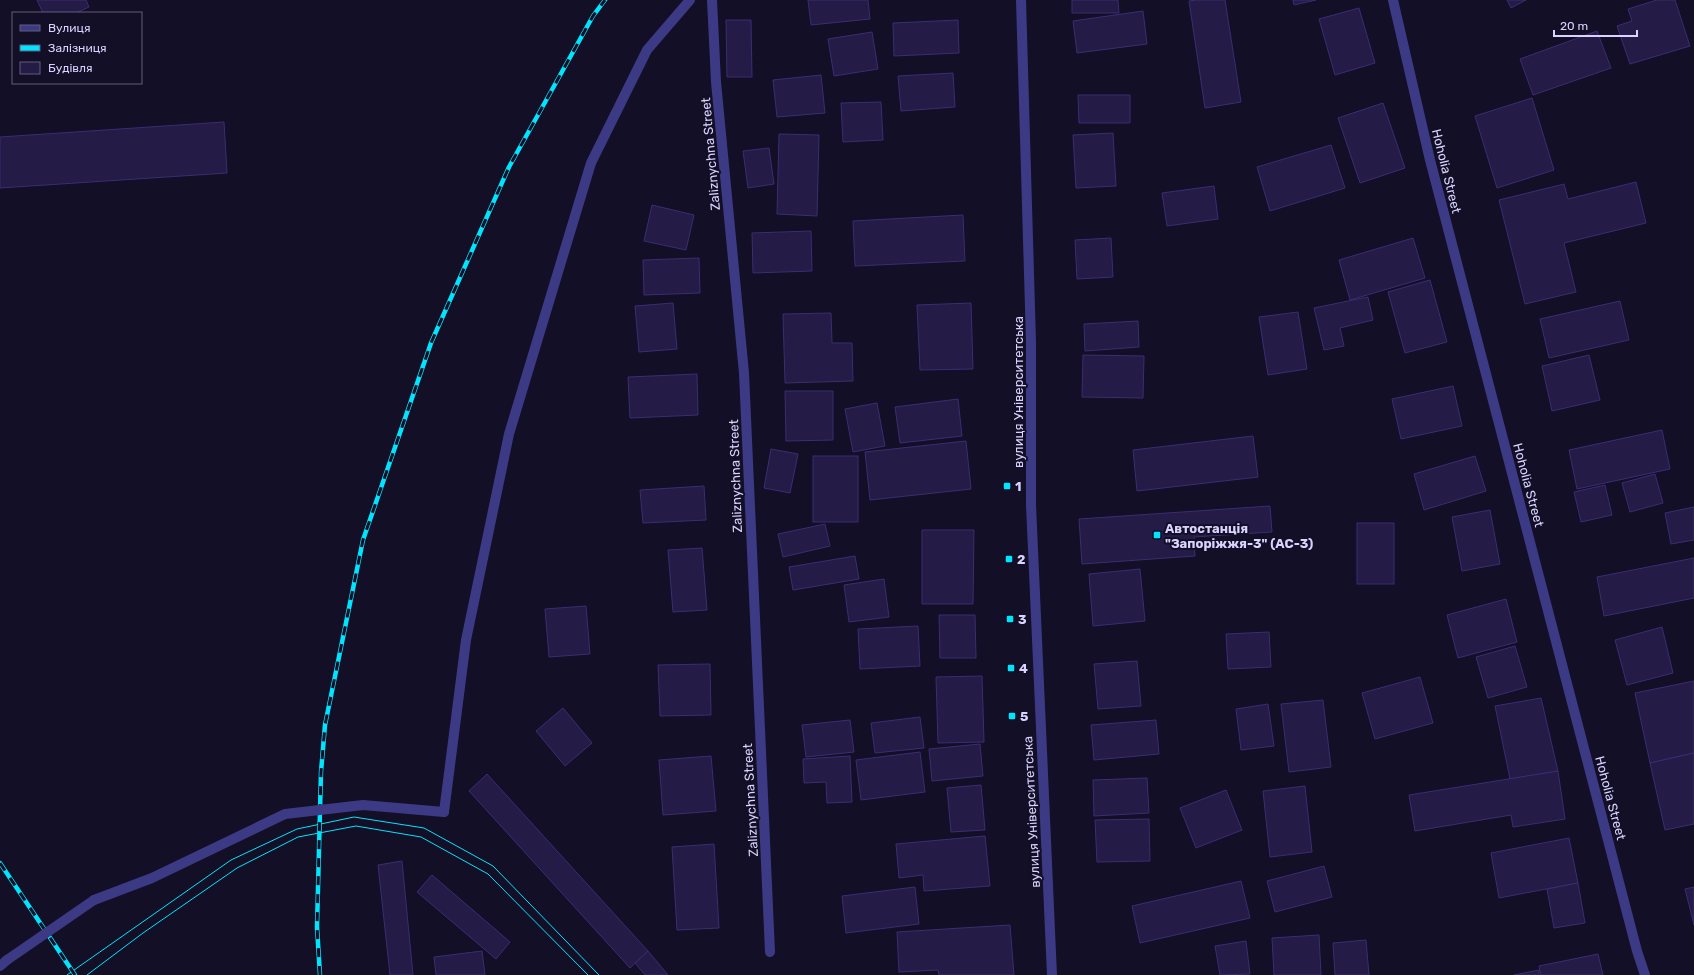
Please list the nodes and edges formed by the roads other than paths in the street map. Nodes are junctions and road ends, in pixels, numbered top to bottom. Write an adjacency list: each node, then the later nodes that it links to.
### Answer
1 (690, 0): 6 (street, bridge)
2 (712, 0): 5 (street, Zaliznychna Street)
3 (1020, 0): 7 (street, вулиця Університетська)
4 (1393, 0): 8 (street, Hoholia Street)
5 (770, 952)
6 (3, 963)
7 (1052, 975)
8 (1645, 975)

